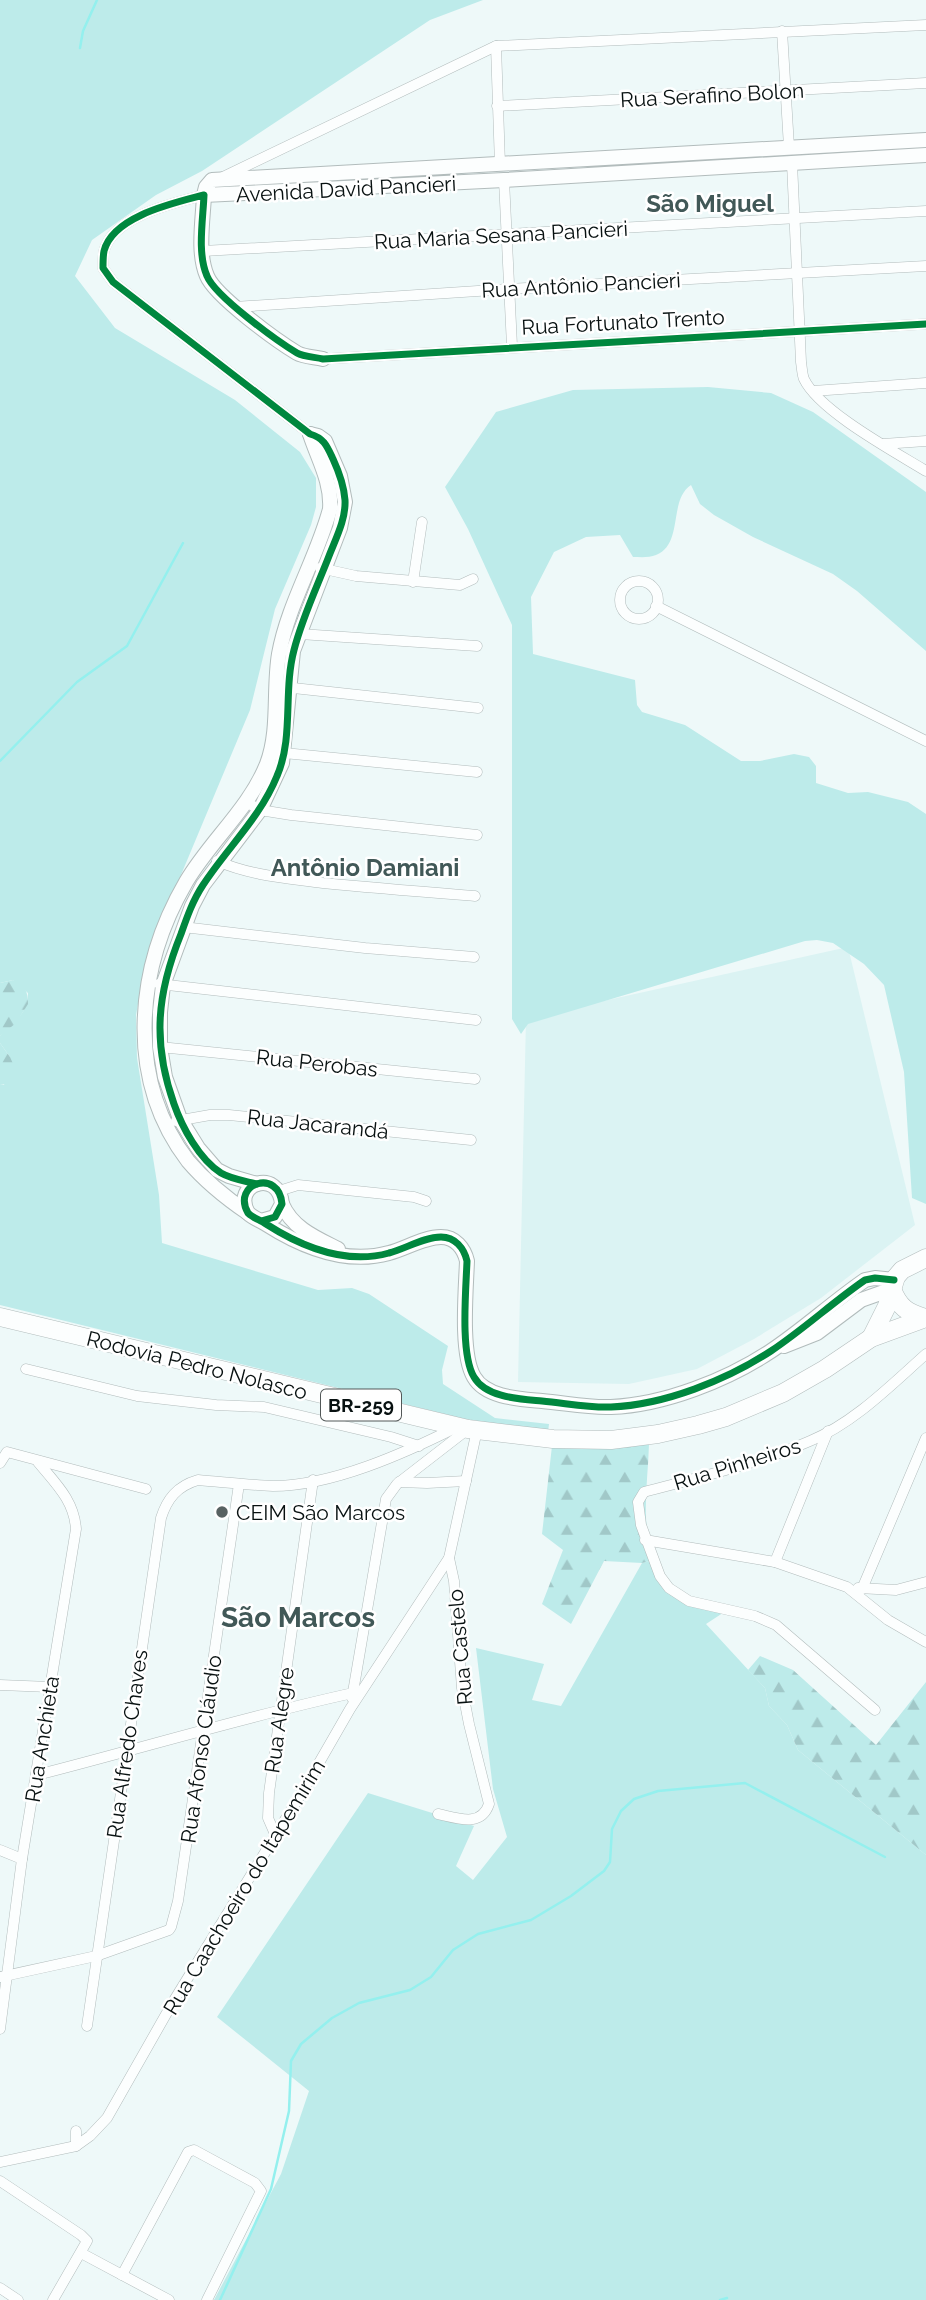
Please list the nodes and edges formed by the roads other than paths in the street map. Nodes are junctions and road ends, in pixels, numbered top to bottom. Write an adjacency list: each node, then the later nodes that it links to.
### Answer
1 (926, 25): 2 (street)
2 (782, 31): 3 (street); 5 (street)
3 (496, 46): 6 (street); 12 (street)
4 (926, 83): 5 (street, Rua Serafino Bolon)
5 (787, 91): 6 (street, Rua Serafino Bolon); 8 (street)
6 (498, 106): 11 (street)
7 (926, 140): 8 (street, Avenida David Pancieri)
8 (789, 148): 11 (street, Avenida David Pancieri)
9 (926, 155): 10 (street, Avenida David Pancieri)
10 (792, 163): 13 (street, Avenida David Pancieri); 16 (street)
11 (500, 164): 12 (street, Avenida David Pancieri)
12 (216, 180): 14 (street, Avenida David Pancieri)
13 (504, 180): 14 (street, Avenida David Pancieri); 17 (street)
14 (204, 195): 18 (street); 29 (street)
15 (926, 211): 16 (street, Rua Maria Sesana Pancieri)
16 (794, 218): 17 (street, Rua Maria Sesana Pancieri); 20 (street)
17 (506, 235): 18 (street, Rua Maria Sesana Pancieri); 21 (street)
18 (203, 251): 22 (street)
19 (926, 266): 20 (street, Rua Antônio Pancieri)
20 (797, 272): 21 (street, Rua Antônio Pancieri); 24 (street)
21 (508, 289): 22 (street, Rua Antônio Pancieri); 25 (street)
22 (235, 307): 26 (street)
23 (926, 324): 24 (street, Rua Fortunato Trento)
24 (800, 330): 25 (street, Rua Fortunato Trento); 28 (street)
25 (512, 346): 26 (street, Rua Fortunato Trento)
26 (323, 359)
27 (926, 383): 28 (street)
28 (813, 391): 31 (street)
29 (310, 434): 34 (street)
30 (926, 441): 31 (street)
31 (883, 444): 32 (street)
32 (926, 471)
33 (422, 522): 36 (street)
34 (316, 567): 36 (street); 38 (street); 40 (street)
35 (473, 579): 36 (street)
36 (413, 582)
37 (656, 606): 42 (street)
38 (300, 634): 39 (street); 40 (street)
39 (478, 646)
40 (283, 687): 41 (street); 43 (street); 45 (street)
41 (478, 708)
42 (926, 741)
43 (284, 753): 44 (street); 46 (street)
44 (477, 772)
45 (246, 802): 46 (street); 48 (street)
46 (260, 810): 47 (street); 49 (street)
47 (477, 835)
48 (204, 856): 49 (street); 53 (street)
49 (220, 863): 50 (street); 51 (street)
50 (475, 896)
51 (183, 927): 52 (street); 54 (street)
52 (474, 957)
53 (148, 982): 54 (street); 58 (street)
54 (163, 985): 55 (street); 56 (street)
55 (476, 1020)
56 (160, 1047): 57 (street, Rua Perobas); 58 (street)
57 (475, 1079)
58 (172, 1122): 59 (street, Rua Jacarandá); 60 (street); 63 (street)
59 (471, 1140)
60 (257, 1184): 61 (street); 63 (street)
61 (281, 1198): 62 (street); 63 (street); 64 (street)
62 (426, 1201)
63 (254, 1217): 64 (street)
64 (356, 1257): 66 (street)
65 (925, 1258): 66 (highway)
66 (893, 1285): 68 (highway); 69 (highway)
67 (0, 1317): 72 (highway, Rodovia Pedro Nolasco / BR-259)
68 (926, 1318): 69 (highway, Rodovia Pedro Nolasco / BR-259)
69 (871, 1338): 72 (highway, Rodovia Pedro Nolasco / BR-259)
70 (926, 1354): 73 (street, Rua Pinheiros)
71 (26, 1369): 75 (street)
72 (468, 1429): 75 (street); 79 (street, Rua Castelo); 80 (street)
73 (829, 1431): 83 (street, Rua Pinheiros); 85 (street)
74 (926, 1438): 88 (street)
75 (419, 1446): 78 (street)
76 (38, 1462): 77 (street); 82 (street); 91 (street, Rua Anchieta)
77 (0, 1463)
78 (313, 1480): 81 (street); 93 (street, Rua Alegre)
79 (466, 1481): 80 (street); 84 (street, Rua Castelo)
80 (399, 1482): 92 (street)
81 (239, 1484): 96 (street, Rua Afonso Cláudio); 97 (street, Rua Alfredo Chaves)
82 (146, 1489)
83 (645, 1539): 85 (street); 95 (street)
84 (449, 1558): 94 (street, Rua Caachoeiro do Itapemirim); 99 (street, Rua Castelo)
85 (775, 1562): 87 (street)
86 (926, 1582): 88 (street)
87 (847, 1587): 88 (street); 89 (street)
88 (862, 1589)
89 (926, 1642)
90 (0, 1685): 91 (street)
91 (50, 1687): 98 (street, Rua Anchieta)
92 (353, 1693): 93 (street); 94 (street)
93 (281, 1709): 96 (street); 100 (street, Rua Alegre)
94 (350, 1709): 100 (street, Rua Caachoeiro do Itapemirim)
95 (875, 1710)
96 (204, 1730): 97 (street); 103 (street, Rua Afonso Cláudio)
97 (127, 1752): 98 (street); 103 (street, Rua Alfredo Chaves)
98 (37, 1774): 102 (street, Rua Anchieta)
99 (438, 1814)
100 (275, 1834): 108 (street, Rua Caachoeiro do Itapemirim)
101 (0, 1850): 102 (street)
102 (22, 1858): 104 (street, Rua Anchieta)
103 (96, 1956): 104 (street); 105 (street, Rua Alfredo Chaves)
104 (4, 1977): 106 (street, Rua Anchieta)
105 (87, 2026)
106 (0, 2029)
107 (76, 2130): 108 (street)
108 (76, 2146): 109 (street, Rua Caachoeiro do Itapemirim)
109 (0, 2162)
110 (0, 2181): 111 (street)
111 (81, 2253): 112 (street); 115 (street)
112 (122, 2275): 116 (street); 117 (street)
113 (0, 2288): 114 (street)
114 (18, 2300)
115 (53, 2300)
116 (169, 2300)
117 (207, 2300)

